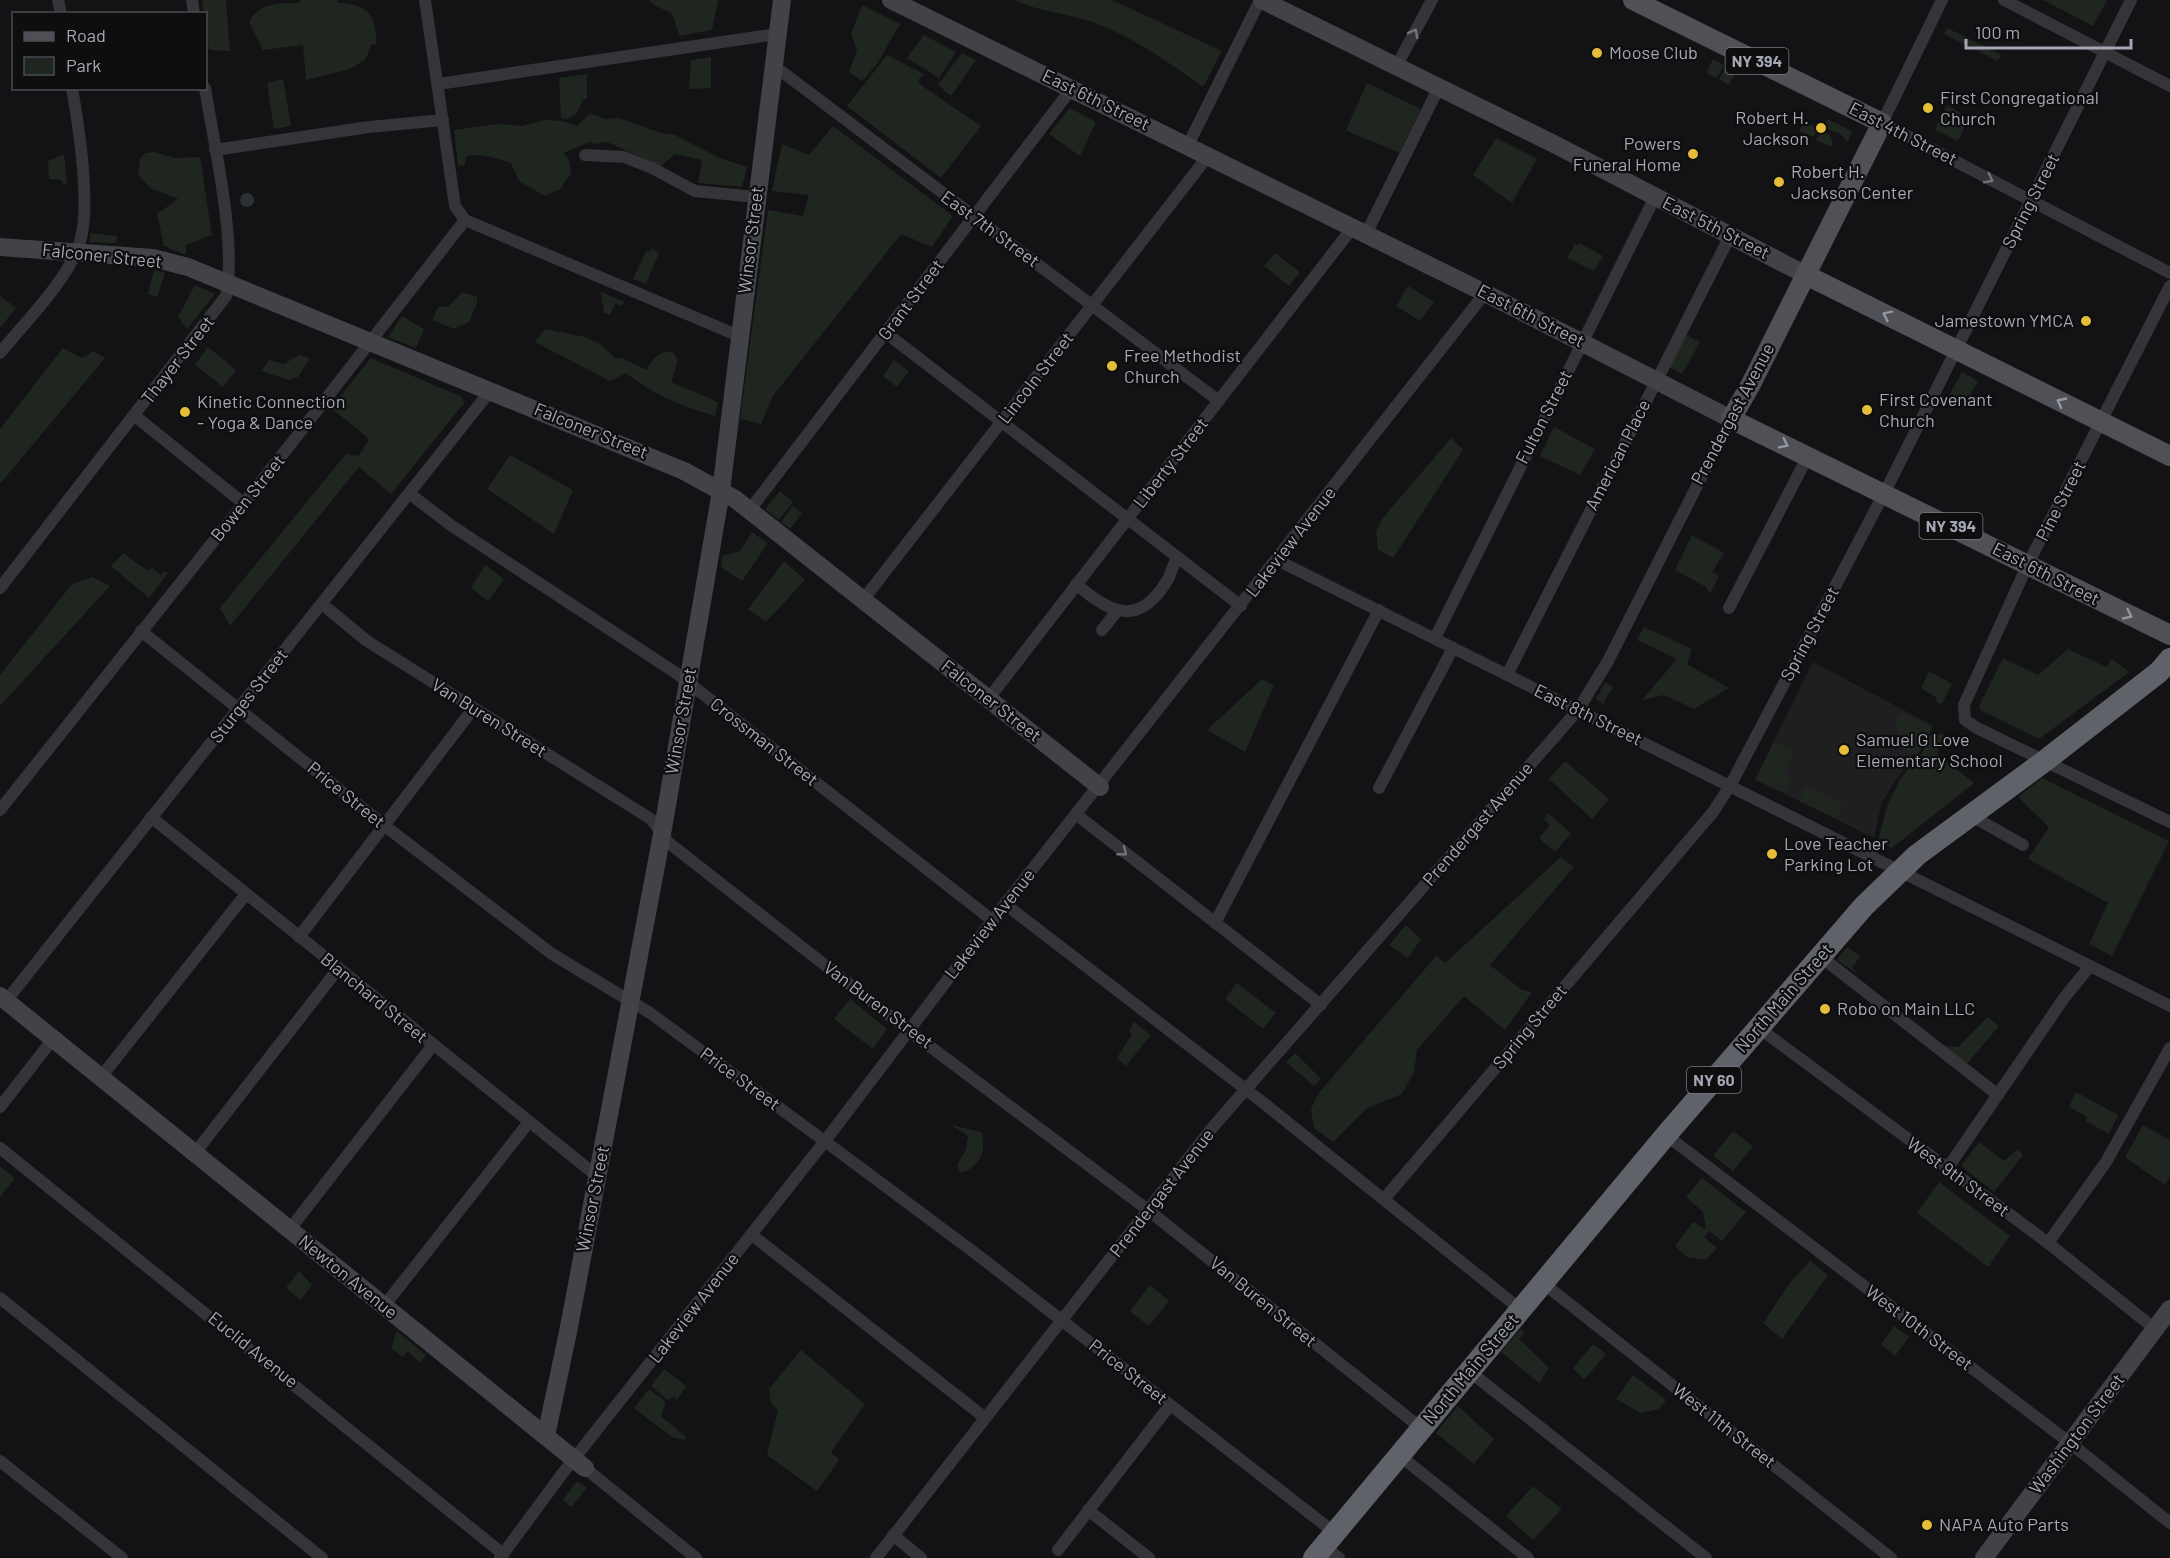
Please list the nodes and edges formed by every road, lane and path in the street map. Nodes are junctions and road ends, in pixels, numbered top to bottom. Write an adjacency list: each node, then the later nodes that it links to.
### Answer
1 (425, 0): 14 (street)
2 (782, 0): 10 (street, Winsor Street)
3 (891, 0): 17 (street, East 6th Street)
4 (1261, 0): 13 (street, East 5th Street); 22 (street)
5 (1432, 0): 13 (street, one-way to 5)
6 (1633, 0): 21 (main road, East 4th Street / NY 394)
7 (1942, 0): 21 (street, Prendergast Avenue)
8 (2004, 0): 11 (street)
9 (2131, 0): 11 (street, Spring Street)
10 (777, 34): 12 (street, Winsor Street); 14 (street)
11 (2106, 52): 15 (street); 28 (street, Spring Street)
12 (773, 65): 26 (street, Winsor Street); 29 (street, East 7th Street)
13 (1397, 65): 16 (street, East 5th Street)
14 (438, 84): 20 (street)
15 (2170, 86)
16 (1439, 87): 27 (street, East 5th Street); 31 (street, Liberty Street)
17 (1072, 88): 22 (street, East 6th Street); 29 (street, Grant Street)
18 (72, 90): 34 (street)
19 (205, 90): 23 (street, Thayer Street)
20 (442, 120): 23 (street); 30 (street)
21 (1882, 123): 28 (street, East 4th Street, one-way to 28); 36 (main road, Prendergast Avenue)
22 (1188, 146): 25 (street, East 6th Street)
23 (215, 150): 37 (street, Thayer Street)
24 (585, 155): 26 (street)
25 (1208, 156): 31 (street, East 6th Street); 40 (street, Lincoln Street)
26 (756, 197): 42 (street, Winsor Street)
27 (1655, 197): 32 (street, East 5th Street); 44 (street, Fulton Street)
28 (2031, 200): 35 (street, East 4th Street); 45 (street, Spring Street)
29 (973, 217): 40 (street, East 7th Street); 41 (street, Grant Street)
30 (465, 220): 42 (street); 43 (street, Bowen Street)
31 (1364, 228): 39 (street, East 6th Street); 49 (street, Liberty Street)
32 (1730, 236): 36 (street, East 5th Street); 47 (street, American Place)
33 (0, 247): 34 (street, Falconer Street)
34 (76, 252): 37 (street, Falconer Street); 46 (street)
35 (2170, 273)
36 (1806, 275): 45 (main road, East 5th Street, one-way to 36); 51 (main road, Prendergast Avenue)
37 (229, 284): 43 (street, Falconer Street); 50 (street, Thayer Street)
38 (2170, 286): 53 (street, Pine Street)
39 (1485, 293): 44 (street, East 6th Street); 63 (street, Lakeview Avenue)
40 (1093, 304): 49 (street, East 7th Street); 52 (street, Lincoln Street)
41 (886, 333): 52 (street); 60 (street, Grant Street)
42 (739, 336): 56 (street, Winsor Street)
43 (371, 341): 48 (street, Falconer Street); 59 (street, Bowen Street)
44 (1582, 342): 47 (street, East 6th Street); 76 (street, Fulton Street)
45 (1957, 350): 53 (main road, East 5th Street, one-way to 45); 58 (street, Spring Street)
46 (0, 353)
47 (1655, 380): 51 (street, East 6th Street); 80 (street, American Place)
48 (491, 390): 56 (street, Falconer Street); 57 (street, Sturges Street)
49 (1219, 401): 61 (street, Liberty Street)
50 (135, 416): 59 (street); 66 (street, Thayer Street)
51 (1731, 418): 54 (main road, East 6th Street / NY 394, one-way to 54); 86 (street, Prendergast Avenue)
52 (1002, 422): 61 (street); 67 (street, Lincoln Street)
53 (2100, 423): 55 (main road, East 5th Street); 64 (street, Pine Street)
54 (1808, 456): 58 (main road, East 6th Street / NY 394); 70 (street)
55 (2170, 456)
56 (721, 490): 60 (street, Falconer Street); 81 (street, Winsor Street)
57 (410, 494): 68 (street, Sturges Street); 81 (street, Crossman Street)
58 (1884, 494): 64 (main road, East 6th Street / NY 394); 88 (street, Spring Street)
59 (243, 503): 74 (street, Bowen Street)
60 (749, 510): 67 (street, Falconer Street)
61 (1127, 519): 62 (street); 65 (street, Liberty Street)
62 (1178, 558): 69 (street); 72 (street)
63 (1277, 560): 69 (street, Lakeview Avenue); 71 (street, East 8th Street)
64 (2027, 566): 75 (main road, East 6th Street / NY 394, one-way to 75); 87 (street, Pine Street)
65 (1076, 584): 72 (street); 83 (street, Liberty Street)
66 (0, 588)
67 (863, 600): 83 (street, Falconer Street)
68 (322, 604): 84 (street, Van Buren Street); 85 (street, Sturges Street)
69 (1241, 606): 89 (street, Lakeview Avenue)
70 (1729, 608)
71 (1379, 610): 76 (street, East 8th Street); 103 (street)
72 (1117, 611): 73 (street)
73 (1102, 630)
74 (141, 631): 85 (street, Price Street); 91 (street, Bowen Street)
75 (2170, 635)
76 (1435, 638): 77 (street, East 8th Street)
77 (1453, 648): 80 (street, East 8th Street); 90 (street)
78 (2170, 659): 82 (highway, North Main Street / NY 60)
79 (2170, 671): 82 (highway, NY 60)
80 (1508, 675): 86 (street, East 8th Street)
81 (688, 682): 97 (street, Winsor Street); 102 (street, Crossman Street)
82 (2142, 685): 87 (highway, North Main Street / NY 60)
83 (989, 698): 89 (street, Falconer Street)
84 (473, 709): 96 (street); 97 (street, Van Buren Street)
85 (239, 710): 94 (street, Sturges Street); 96 (street, Price Street)
86 (1578, 710): 88 (street, East 8th Street); 110 (street, Prendergast Avenue)
87 (2046, 760): 93 (highway, North Main Street / NY 60); 95 (street)
88 (1730, 786): 99 (street, East 8th Street); 128 (street, Spring Street)
89 (1100, 787): 92 (street, Lakeview Avenue)
90 (1378, 788)
91 (0, 810)
92 (1077, 815): 101 (street, Lakeview Avenue); 103 (street, one-way to 103)
93 (1970, 815): 98 (street); 99 (highway, North Main Street / NY 60)
94 (152, 817): 100 (street, Blanchard Street); 108 (street, Sturges Street)
95 (2170, 822)
96 (385, 826): 104 (street); 109 (street, Price Street)
97 (662, 834): 109 (street, Winsor Street); 113 (street, Van Buren Street)
98 (2023, 845)
99 (1899, 871): 105 (highway, North Main Street / NY 60); 106 (street, East 8th Street)
100 (246, 894): 104 (street, Blanchard Street); 117 (street)
101 (1005, 904): 102 (street, Lakeview Avenue); 118 (street)
102 (992, 920): 113 (street, Lakeview Avenue)
103 (1214, 922): 110 (street)
104 (299, 937): 107 (street, Blanchard Street)
105 (1820, 956): 112 (highway, North Main Street / NY 60); 119 (street)
106 (2090, 966): 111 (street, East 8th Street); 119 (street)
107 (338, 969): 115 (street, Blanchard Street); 125 (street)
108 (3, 999): 114 (street, Newton Avenue)
109 (630, 1001): 123 (street, Price Street); 127 (street, Winsor Street)
110 (1321, 1005): 118 (street, Prendergast Avenue)
111 (2170, 1006)
112 (1759, 1028): 122 (highway, North Main Street / NY 60); 126 (street, West 9th Street)
113 (908, 1029): 123 (street, Lakeview Avenue); 129 (street, Van Buren Street)
114 (53, 1039): 117 (street, Newton Avenue); 120 (street)
115 (433, 1046): 121 (street, Blanchard Street); 130 (street)
116 (2170, 1048): 132 (street)
117 (101, 1077): 125 (street, Newton Avenue)
118 (1246, 1089): 128 (street); 129 (street, Prendergast Avenue)
119 (1998, 1095): 126 (street)
120 (0, 1107)
121 (529, 1122): 127 (street, Blanchard Street); 135 (street)
122 (1666, 1135): 133 (highway, North Main Street / NY 60); 145 (street, West 10th Street)
123 (825, 1141): 131 (street, Lakeview Avenue); 138 (street, Price Street)
124 (0, 1148): 154 (street, Euclid Avenue)
125 (195, 1153): 130 (street, Newton Avenue)
126 (1947, 1169): 132 (street, West 9th Street)
127 (597, 1176): 144 (street, Winsor Street)
128 (1385, 1198): 136 (street)
129 (1148, 1210): 138 (street, Prendergast Avenue); 143 (street, Van Buren Street)
130 (290, 1229): 135 (street, Newton Avenue)
131 (752, 1235): 142 (street); 148 (street, Lakeview Avenue)
132 (2048, 1243): 139 (street, West 9th Street)
133 (1550, 1288): 136 (highway, North Main Street / NY 60); 163 (street, West 11th Street)
134 (0, 1298): 156 (street)
135 (384, 1306): 144 (street, Newton Avenue)
136 (1521, 1309): 140 (highway, North Main Street / NY 60)
137 (2170, 1309): 139 (street, Washington Street)
138 (1062, 1321): 141 (street, Price Street); 142 (street, Prendergast Avenue)
139 (2156, 1329): 145 (street, Washington Street)
140 (1469, 1371): 143 (highway, North Main Street / NY 60); 162 (street)
141 (1170, 1405): 149 (street); 152 (street, Price Street)
142 (984, 1417): 151 (street, Prendergast Avenue)
143 (1421, 1428): 146 (highway, North Main Street / NY 60)
144 (546, 1436): 148 (street, Newton Avenue)
145 (2070, 1443): 150 (street, West 10th Street); 164 (street, Washington Street)
146 (1399, 1455): 152 (highway, North Main Street / NY 60); 161 (street)
147 (0, 1461): 155 (street)
148 (579, 1464): 154 (street, Lakeview Avenue); 157 (street, Newton Avenue)
149 (1088, 1510): 153 (street); 160 (street)
150 (2170, 1523)
151 (893, 1535): 158 (street, Prendergast Avenue); 159 (street)
152 (1328, 1549)
153 (1058, 1550)
154 (502, 1556)
155 (122, 1558)
156 (322, 1558)
157 (696, 1558)
158 (876, 1558)
159 (921, 1558)
160 (1149, 1558)
161 (1528, 1558)
162 (1706, 1558)
163 (1891, 1558)
164 (1984, 1558)

